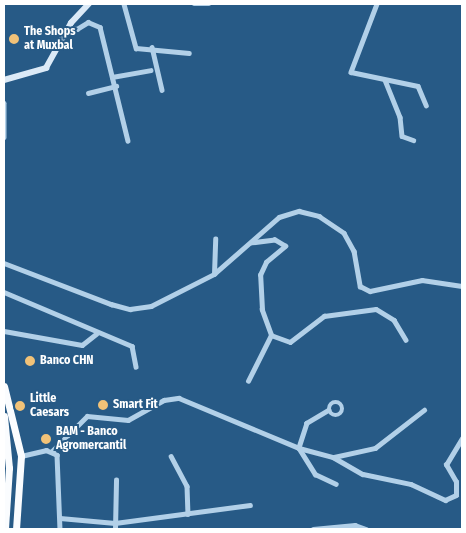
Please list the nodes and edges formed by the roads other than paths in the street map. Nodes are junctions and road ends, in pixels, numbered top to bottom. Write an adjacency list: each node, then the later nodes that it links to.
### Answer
1 (88, 4): 6 (main road)
2 (124, 4): 7 (street)
3 (194, 4): 4 (street)
4 (209, 4)
5 (377, 4): 12 (street)
6 (68, 28): 10 (street); 11 (main road)
7 (152, 47): 8 (street); 14 (street)
8 (189, 53)
9 (150, 70): 10 (street)
10 (112, 77): 13 (street)
11 (4, 80)
12 (385, 80): 17 (street); 19 (street)
13 (116, 86): 15 (street); 20 (street)
14 (162, 90)
15 (88, 93)
16 (4, 104): 18 (street)
17 (426, 105)
18 (4, 137)
19 (413, 140)
20 (128, 141)
21 (215, 239): 24 (street)
22 (252, 243): 24 (street); 25 (street); 29 (street)
23 (4, 262): 24 (street)
24 (214, 274)
25 (462, 286)
26 (4, 292): 28 (street)
27 (4, 331): 28 (street)
28 (96, 334): 31 (street)
29 (271, 335): 30 (street); 32 (street)
30 (406, 340)
31 (136, 367)
32 (248, 381)
33 (4, 386): 40 (highway)
34 (329, 410): 38 (street)
35 (424, 410): 42 (street)
36 (4, 416): 43 (highway)
37 (462, 438): 42 (street)
38 (299, 448): 39 (street); 42 (street); 45 (street)
39 (52, 451): 40 (street); 48 (street)
40 (21, 456): 43 (highway)
41 (171, 456): 47 (street)
42 (333, 457)
43 (15, 473): 50 (highway); 51 (highway)
44 (116, 480): 49 (street)
45 (336, 484)
46 (250, 506): 47 (street)
47 (188, 514): 49 (street)
48 (60, 518): 49 (street); 52 (street)
49 (115, 523): 53 (street)
50 (5, 529)
51 (16, 529)
52 (60, 529)
53 (115, 529)
54 (313, 529): 55 (street)
55 (366, 529)

